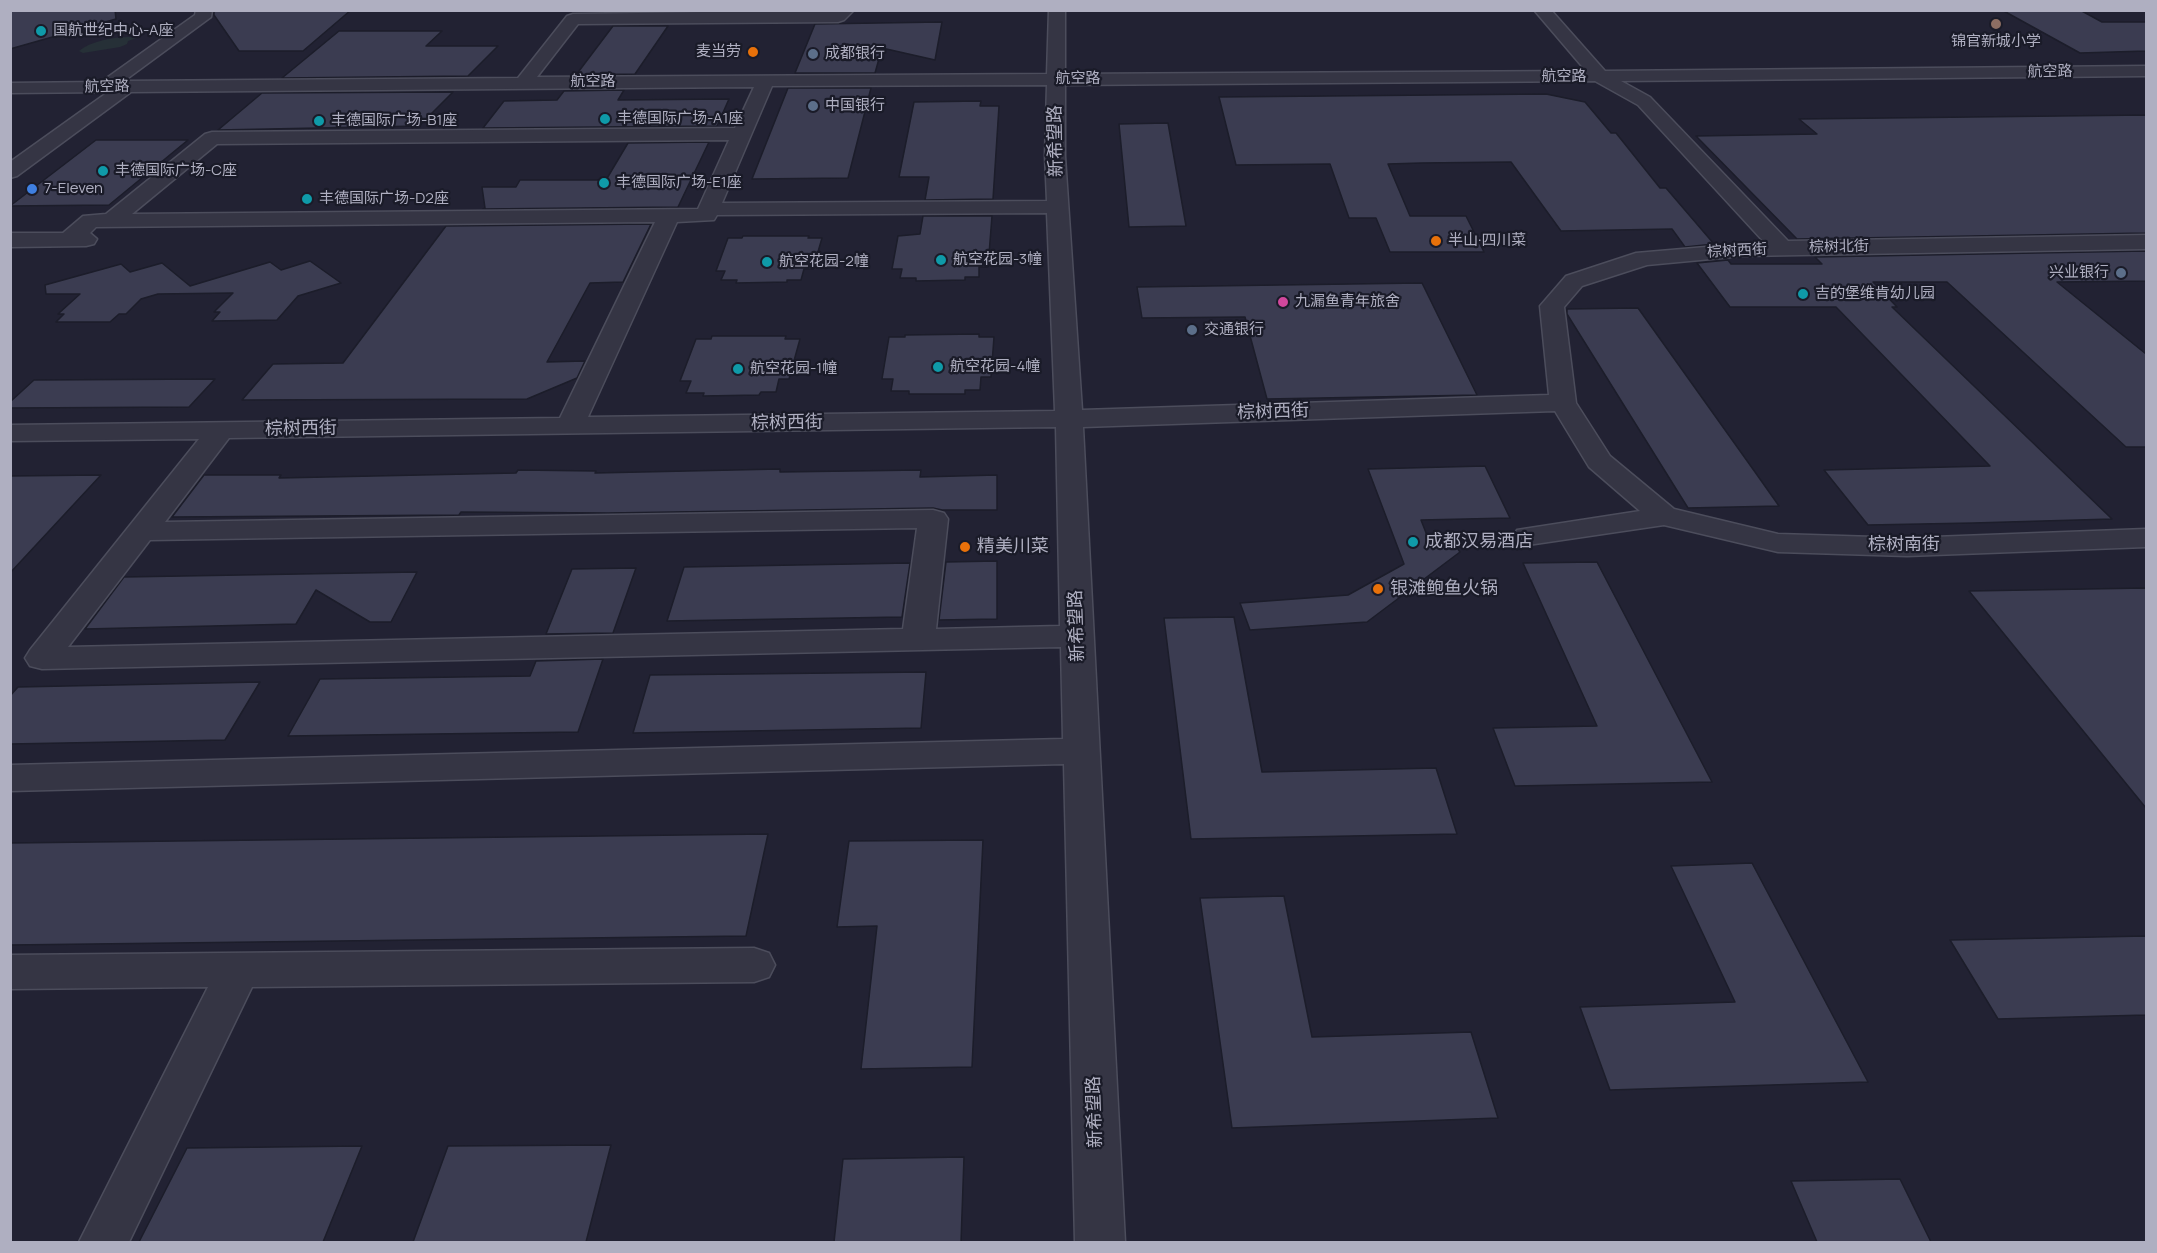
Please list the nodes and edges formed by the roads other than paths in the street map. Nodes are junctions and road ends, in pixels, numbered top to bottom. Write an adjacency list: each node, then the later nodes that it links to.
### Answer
1 (204, 10): 11 (street)
2 (846, 10): 9 (street)
3 (1057, 10): 7 (street, 新希望路)
4 (1542, 10): 6 (street)
5 (2146, 71): 6 (street, 航空路)
6 (1601, 77): 7 (street, 航空路); 21 (street, 棕树北街)
7 (1055, 79): 8 (street, 航空路); 15 (street, 新希望路)
8 (765, 81): 9 (street, 航空路); 13 (street)
9 (524, 82): 10 (street, 航空路)
10 (128, 86): 11 (street, 航空路); 14 (street)
11 (105, 87): 12 (street, 航空路)
12 (10, 88)
13 (742, 134): 16 (street); 18 (street)
14 (10, 172)
15 (1058, 207): 16 (street); 23 (street, 新希望路)
16 (708, 209): 17 (street)
17 (669, 216): 18 (street); 24 (street)
18 (111, 221): 19 (street)
19 (10, 240)
20 (2146, 242): 21 (street, 棕树北街)
21 (1782, 248): 22 (street, 棕树西街)
22 (1563, 403): 23 (street, 棕树西街); 27 (street, 棕树西街)
23 (1069, 419): 24 (street, 棕树西街); 31 (street, 新希望路)
24 (570, 426): 25 (street, 棕树西街)
25 (220, 430): 26 (street, 棕树西街); 28 (street)
26 (10, 433)
27 (1664, 516): 29 (street); 30 (street, 棕树南街)
28 (142, 531): 32 (street); 32 (street)
29 (1528, 536)
30 (2146, 538)
31 (1077, 636): 32 (street); 33 (street, 新希望路)
32 (918, 640)
33 (1081, 751): 34 (street); 39 (street, 新希望路)
34 (10, 778)
35 (754, 965): 36 (street)
36 (239, 969): 37 (street); 38 (street)
37 (10, 972)
38 (104, 1242)
39 (1100, 1242)

